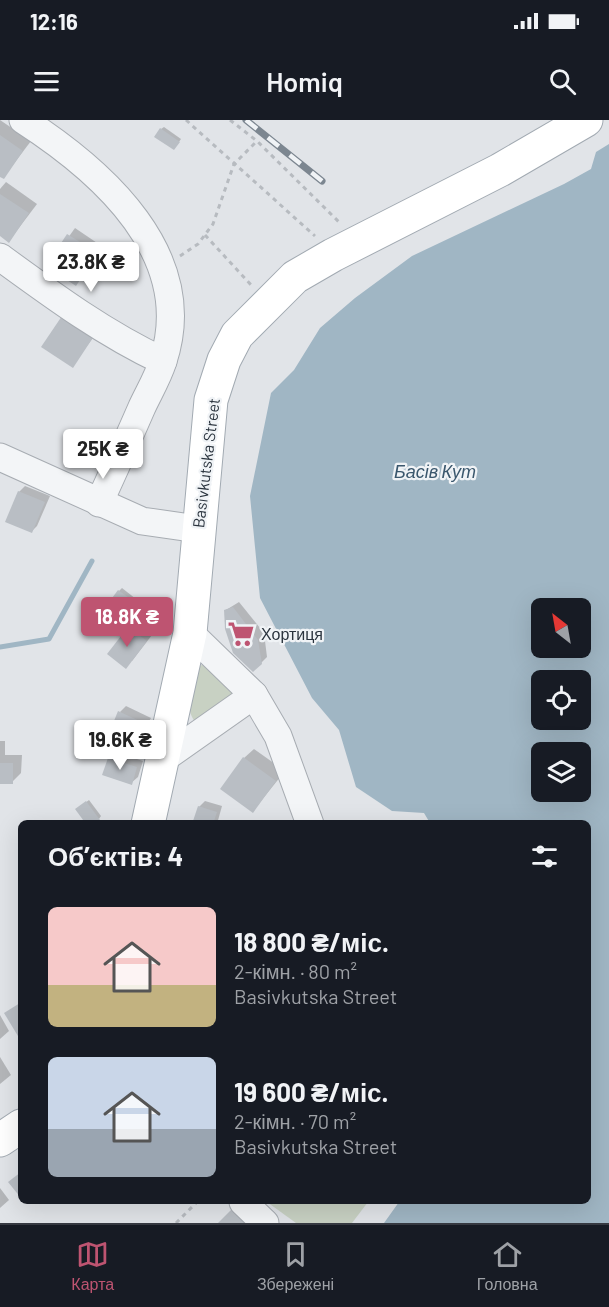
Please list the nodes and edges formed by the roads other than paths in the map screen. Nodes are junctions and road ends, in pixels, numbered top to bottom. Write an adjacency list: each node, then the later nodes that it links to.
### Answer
1 (23, 120): 4 (street)
2 (581, 124): 7 (main road, Basivkutska Street)
3 (0, 257): 4 (street)
4 (163, 361): 6 (street)
5 (0, 457): 6 (street)
6 (99, 503): 7 (street)
7 (198, 529): 8 (main road, Basivkutska Street)
8 (190, 633): 9 (street); 10 (main road, Basivkutska Street)
9 (254, 694): 10 (street); 12 (street)
10 (163, 759): 11 (main road, Basivkutska Street)
11 (149, 820)
12 (309, 820)
13 (18, 1128): 14 (main road)
14 (0, 1140)
15 (245, 1204): 16 (street)
16 (265, 1223)

